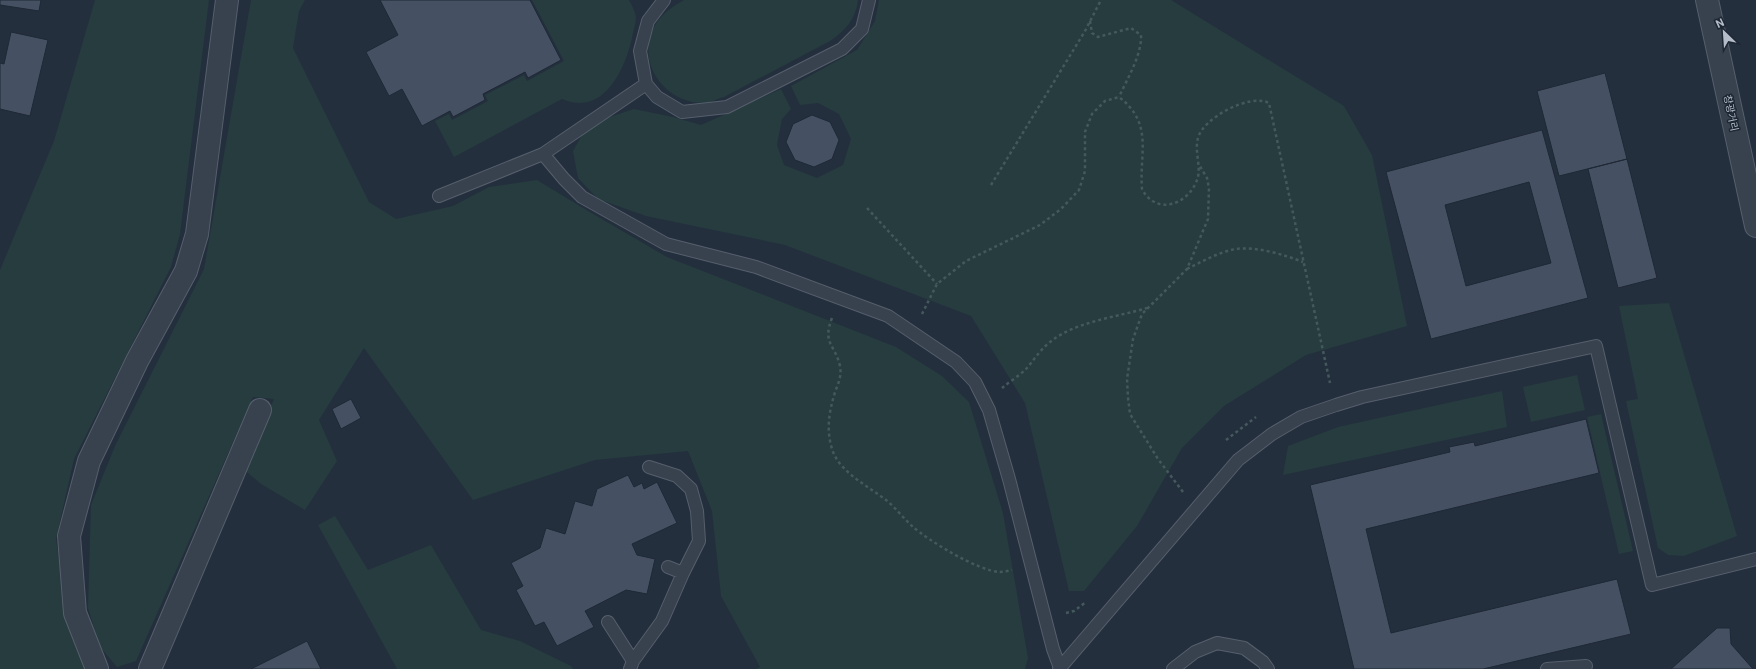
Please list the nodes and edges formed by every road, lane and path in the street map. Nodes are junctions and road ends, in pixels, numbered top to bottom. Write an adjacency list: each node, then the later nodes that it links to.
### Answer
1 (226, 0): 43 (street)
2 (664, 0): 7 (lane)
3 (870, 0): 7 (lane)
4 (1101, 0): 6 (path)
5 (1707, 0): 11 (street, 창광거리)
6 (1090, 21): 8 (path); 12 (path)
7 (646, 84): 9 (lane)
8 (1119, 98): 10 (path); 18 (path)
9 (542, 154): 13 (lane); 19 (lane)
10 (1197, 163): 16 (path); 17 (path)
11 (1749, 165): 15 (street, 창광거리)
12 (991, 185)
13 (439, 196)
14 (867, 208): 18 (path)
15 (1756, 226)
16 (1304, 262): 17 (path); 25 (path)
17 (1187, 269): 20 (path)
18 (937, 284): 21 (path)
19 (839, 298): 23 (lane); 35 (path)
20 (1148, 308): 27 (path); 32 (path)
21 (923, 312): 22 (path); 23 (path)
22 (928, 316)
23 (912, 332): 35 (lane)
24 (1338, 381): 25 (path)
25 (1330, 383): 26 (path)
26 (1323, 385)
27 (997, 392)
28 (260, 410): 44 (street)
29 (1259, 415): 30 (path)
30 (1224, 443)
31 (649, 467): 36 (lane)
32 (1188, 487)
33 (1756, 559): 42 (lane)
34 (668, 567): 36 (lane)
35 (1032, 568): 42 (lane)
36 (683, 572): 40 (lane)
37 (1091, 598): 38 (path)
38 (1062, 610)
39 (608, 622): 40 (lane)
40 (631, 665)
41 (1586, 666): 47 (lane)
42 (1060, 668)
43 (97, 669)
44 (150, 669)
45 (1173, 669): 46 (lane)
46 (1268, 669)
47 (1547, 669)

